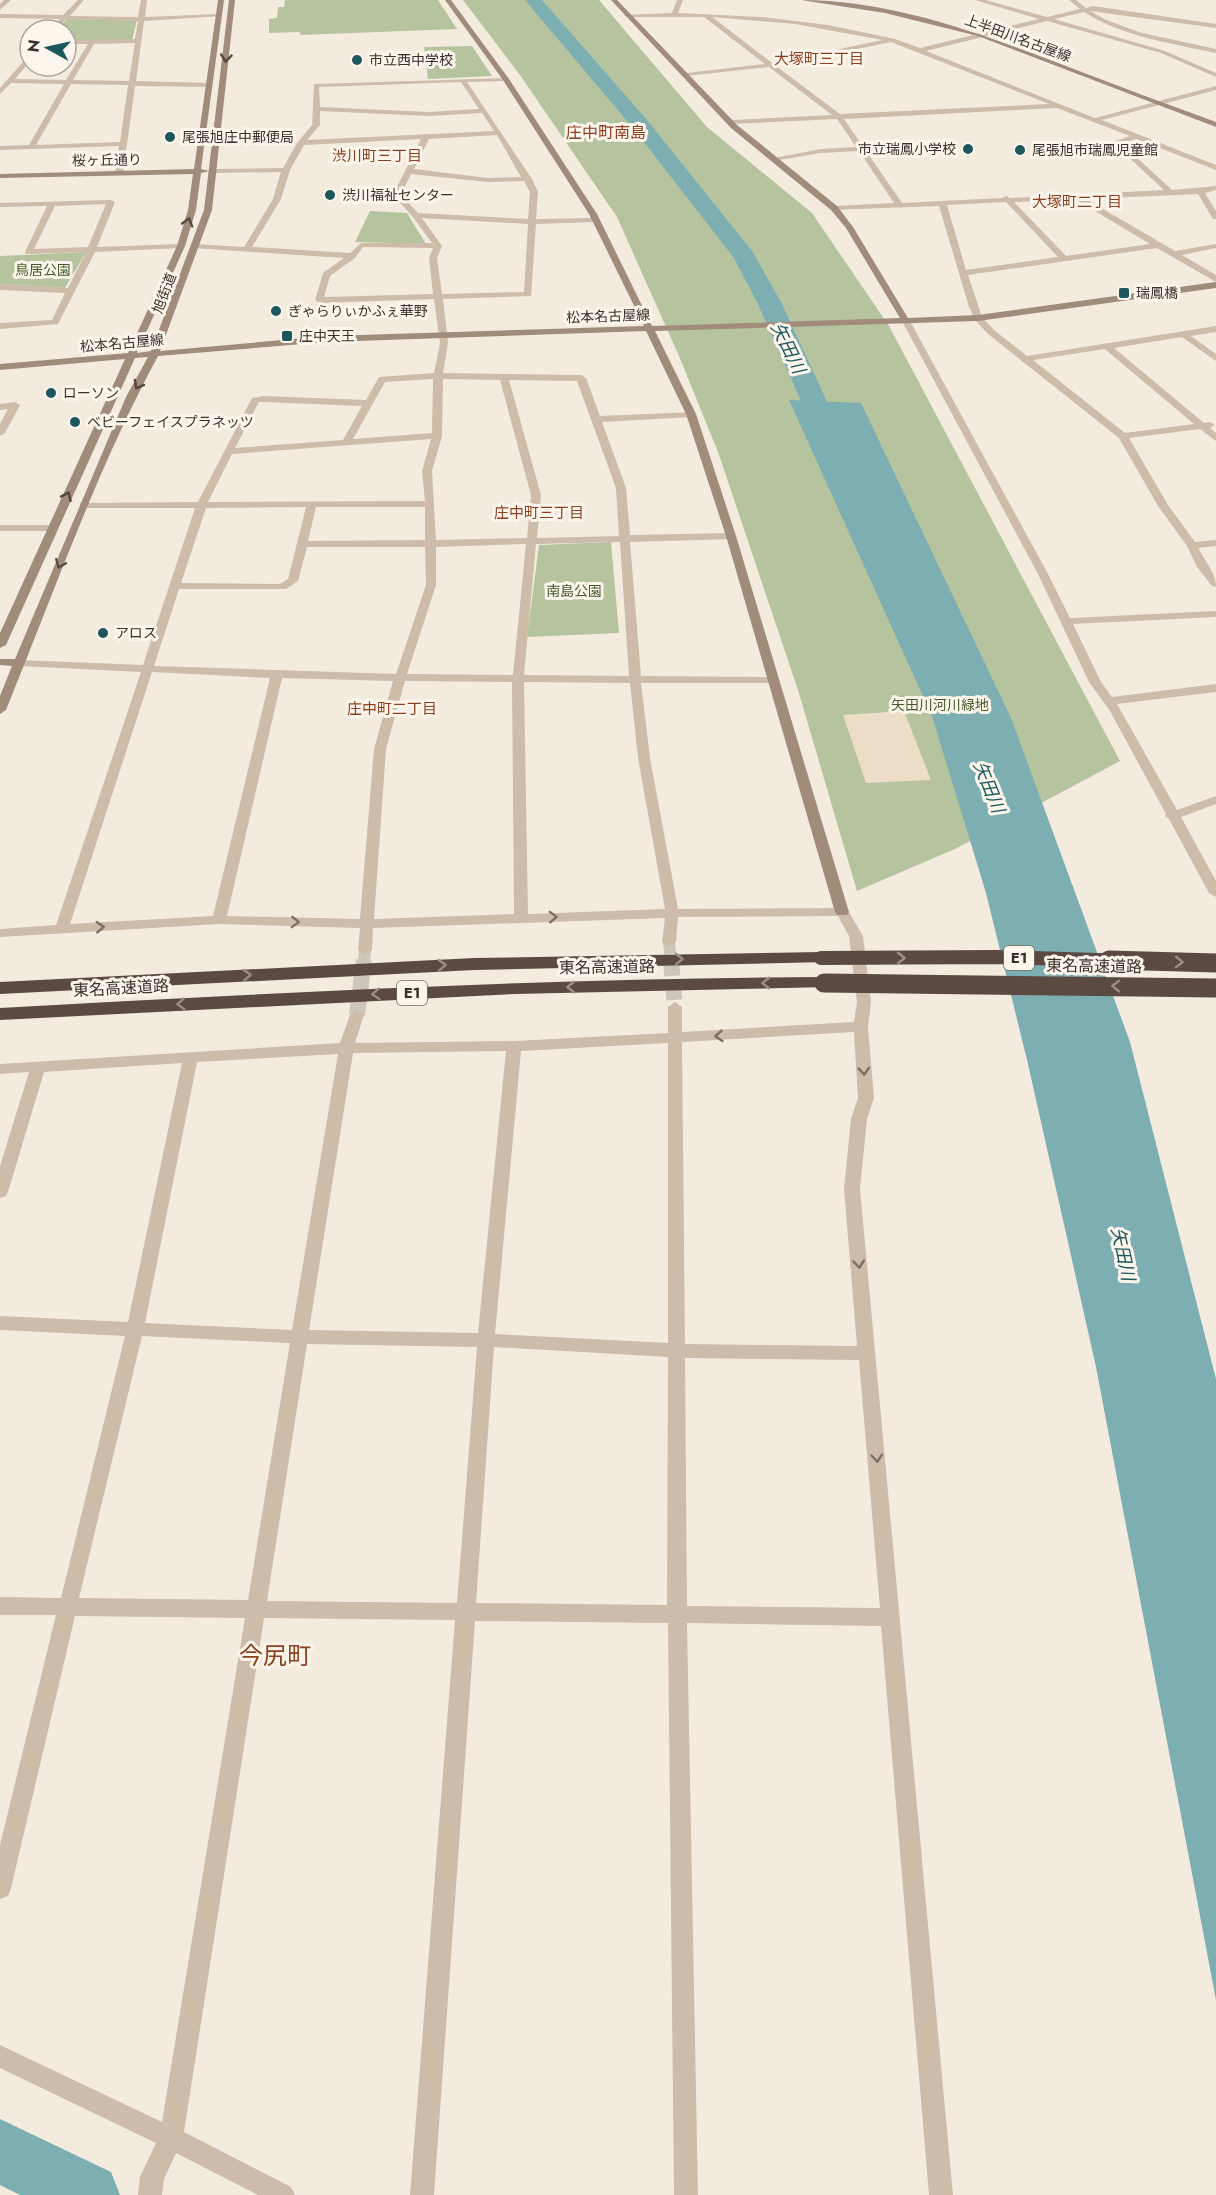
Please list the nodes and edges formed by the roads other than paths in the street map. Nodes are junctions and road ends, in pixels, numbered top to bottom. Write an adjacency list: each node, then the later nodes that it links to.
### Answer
1 (8, 0): 17 (street)
2 (81, 0): 24 (street)
3 (144, 0): 25 (street)
4 (220, 0): 22 (street, 旭街道)
5 (232, 0): 70 (street, 旭街道, one-way to 70)
6 (448, 0): 42 (street)
7 (615, 0): 19 (street)
8 (680, 0): 20 (street)
9 (804, 0): 29 (street, 上半田川名古屋線)
10 (827, 0): 15 (street, 上半田川名古屋線)
11 (870, 0): 15 (street)
12 (978, 0): 16 (street)
13 (999, 0): 16 (street)
14 (1072, 0): 18 (street)
15 (862, 4): 28 (street, 上半田川名古屋線)
16 (1004, 6): 26 (street)
17 (0, 8)
18 (1081, 9): 26 (street); 27 (street); 35 (street)
19 (627, 15): 20 (street); 40 (street)
20 (674, 15): 23 (street)
21 (0, 16): 24 (street)
22 (219, 16): 25 (street); 47 (street, 旭街道)
23 (706, 16): 30 (street); 36 (street)
24 (65, 17): 25 (street)
25 (141, 19): 31 (street)
26 (1043, 19): 28 (street); 38 (street)
27 (1216, 26)
28 (989, 33): 29 (street); 50 (street, 上半田川名古屋線)
29 (980, 35): 34 (street); 50 (street, 上半田川名古屋線)
30 (893, 40): 34 (street); 36 (street)
31 (138, 41): 33 (street); 46 (street)
32 (78, 42): 33 (street)
33 (92, 42): 45 (street)
34 (921, 50): 51 (street)
35 (1216, 51)
36 (771, 65): 40 (street); 54 (street)
37 (1216, 67): 38 (street)
38 (1202, 69): 41 (street)
39 (18, 71): 43 (street)
40 (687, 75): 57 (street)
41 (1216, 75)
42 (506, 79): 44 (street); 88 (street)
43 (10, 81): 45 (street); 49 (street)
44 (464, 81): 52 (street); 53 (street)
45 (70, 82): 46 (street); 64 (street)
46 (132, 82): 47 (street); 63 (street)
47 (210, 85): 72 (street, 旭街道)
48 (1216, 88): 50 (street)
49 (0, 92)
50 (1161, 102): 55 (street); 56 (street, 上半田川名古屋線); 58 (street, 上半田川名古屋線)
51 (1061, 106): 54 (street); 55 (street)
52 (316, 109): 53 (street); 62 (street)
53 (482, 111): 59 (street)
54 (838, 117): 57 (street); 66 (street)
55 (1094, 120): 61 (street)
56 (1216, 121)
57 (732, 122): 67 (street)
58 (1216, 125)
59 (499, 133): 60 (street); 75 (street)
60 (426, 136): 62 (street); 71 (street)
61 (1137, 137): 68 (street); 78 (street)
62 (301, 143): 69 (street)
63 (124, 144): 64 (street); 73 (street)
64 (31, 147): 65 (street)
65 (0, 148)
66 (861, 149): 67 (street); 83 (street)
67 (773, 159): 85 (street)
68 (1216, 168)
69 (286, 170): 70 (street); 95 (street)
70 (214, 171): 72 (street, 桜ヶ丘通り); 92 (street, 旭街道)
71 (408, 171): 75 (street); 86 (street)
72 (196, 172): 73 (street, 桜ヶ丘通り); 91 (street, 旭街道, one-way to 72)
73 (120, 173): 74 (street, 桜ヶ丘通り)
74 (0, 176)
75 (528, 179): 89 (street)
76 (1216, 188): 77 (street)
77 (1200, 191): 78 (street); 87 (street)
78 (1170, 192): 79 (street)
79 (1077, 197): 80 (street); 90 (street)
80 (1006, 198): 81 (street); 99 (street)
81 (942, 202): 83 (street); 100 (street)
82 (52, 204): 84 (street); 96 (street); 96 (street)
83 (899, 204): 85 (street)
84 (0, 206)
85 (834, 208): 107 (street)
86 (416, 214): 89 (street); 93 (street)
87 (1216, 217)
88 (596, 220): 89 (street); 109 (street)
89 (531, 222): 105 (street)
90 (1159, 245): 97 (street); 99 (street)
91 (181, 246): 96 (street); 115 (street, 旭街道)
92 (196, 246): 95 (street); 114 (street, 旭街道)
93 (438, 246): 98 (street); 105 (street)
94 (1216, 246): 97 (street)
95 (247, 249): 98 (street)
96 (91, 251): 104 (street)
97 (1175, 255): 101 (street)
98 (352, 256): 105 (street)
99 (1063, 258): 100 (street)
100 (965, 273): 106 (street)
101 (1216, 279)
102 (1216, 285): 106 (street, 松本名古屋線)
103 (0, 288): 104 (street)
104 (69, 291): 108 (street)
105 (438, 296): 112 (street)
106 (978, 318): 107 (street, 松本名古屋線); 117 (street)
107 (906, 321): 109 (street, 松本名古屋線); 149 (street)
108 (0, 326)
109 (648, 328): 112 (street, 松本名古屋線); 123 (street)
110 (1216, 329): 111 (street)
111 (1185, 334): 113 (street); 116 (street)
112 (441, 335): 114 (street, 松本名古屋線); 119 (street)
113 (1109, 348): 117 (street); 126 (street)
114 (155, 353): 115 (street, 松本名古屋線); 136 (street, 旭街道, one-way to 136)
115 (130, 356): 118 (street, 松本名古屋線); 138 (street, 旭街道, one-way to 115)
116 (1216, 358)
117 (1025, 359): 129 (street)
118 (0, 367)
119 (438, 376): 120 (street); 121 (street); 128 (street)
120 (504, 377): 124 (street); 142 (street)
121 (369, 403): 131 (street); 132 (street)
122 (0, 406): 127 (street)
123 (691, 414): 124 (street); 139 (street)
124 (597, 419): 140 (street)
125 (1216, 423): 126 (street)
126 (1204, 426): 129 (street); 130 (street)
127 (0, 433)
128 (437, 436): 131 (street); 135 (street)
129 (1123, 436): 145 (street)
130 (1216, 438)
131 (347, 442): 132 (street)
132 (229, 451): 133 (street)
133 (202, 503): 134 (street); 136 (street); 147 (street)
134 (312, 504): 135 (street); 144 (street)
135 (430, 504): 141 (street)
136 (84, 505): 152 (street, 旭街道, one-way to 152)
137 (0, 528): 138 (street)
138 (52, 528): 150 (street, 旭街道)
139 (731, 536): 140 (street); 158 (street)
140 (624, 539): 142 (street); 157 (street)
141 (431, 542): 142 (street); 144 (street); 155 (street)
142 (532, 542): 156 (street)
143 (1216, 543): 145 (street)
144 (302, 544): 147 (street)
145 (1192, 546): 146 (street)
146 (1216, 584)
147 (173, 586): 153 (street)
148 (1216, 614): 149 (street)
149 (1067, 621): 160 (street)
150 (0, 645)
151 (0, 662): 152 (street)
152 (20, 663): 153 (street); 161 (street, 旭街道)
153 (147, 667): 154 (street); 170 (street)
154 (277, 673): 155 (street); 168 (street)
155 (400, 678): 156 (street); 169 (street)
156 (518, 678): 157 (street); 167 (street)
157 (635, 679): 158 (street); 166 (street)
158 (774, 680): 165 (street)
159 (1216, 688): 160 (street)
160 (1108, 701): 163 (street)
161 (0, 710)
162 (1216, 800): 163 (street)
163 (1171, 816): 164 (street)
164 (1216, 893)
165 (842, 912): 166 (street); 180 (street)
166 (672, 913): 167 (street, one-way to 166); 172 (street)
167 (521, 918): 169 (street)
168 (219, 920): 169 (street, one-way to 169); 170 (street, one-way to 168)
169 (367, 924): 173 (street)
170 (62, 929): 171 (street)
171 (0, 933)
172 (669, 942)
173 (365, 950)
174 (1216, 963): 175 (highway, 東名高速道路 / E1, one-way to 174, bridge)
175 (0, 988)
176 (1216, 988): 178 (highway, 東名高速道路 / E1, one-way to 178, bridge)
177 (675, 1006): 181 (street)
178 (0, 1014)
179 (357, 1015): 183 (street)
180 (861, 1027): 181 (street, one-way to 181); 193 (street, one-way to 193)
181 (674, 1038): 182 (street); 192 (street)
182 (514, 1046): 183 (street); 191 (street)
183 (346, 1048): 184 (street); 190 (street)
184 (190, 1059): 185 (street); 189 (street)
185 (38, 1066): 186 (street); 187 (street)
186 (0, 1069)
187 (0, 1192)
188 (0, 1323): 189 (street)
189 (135, 1329): 190 (street); 195 (street)
190 (298, 1337): 191 (street); 196 (street)
191 (486, 1340): 192 (street); 197 (street)
192 (678, 1351): 193 (street); 198 (street)
193 (868, 1353): 199 (street, one-way to 199)
194 (0, 1606): 195 (street)
195 (68, 1606): 196 (street); 200 (street)
196 (256, 1608): 197 (street); 202 (street)
197 (466, 1610): 198 (street); 205 (street)
198 (677, 1613): 199 (street); 206 (street)
199 (890, 1617): 207 (street)
200 (0, 1888)
201 (0, 2056): 202 (street)
202 (171, 2138): 203 (street); 204 (street)
203 (151, 2186)
204 (283, 2195)
205 (422, 2195)
206 (686, 2195)
207 (941, 2195)

